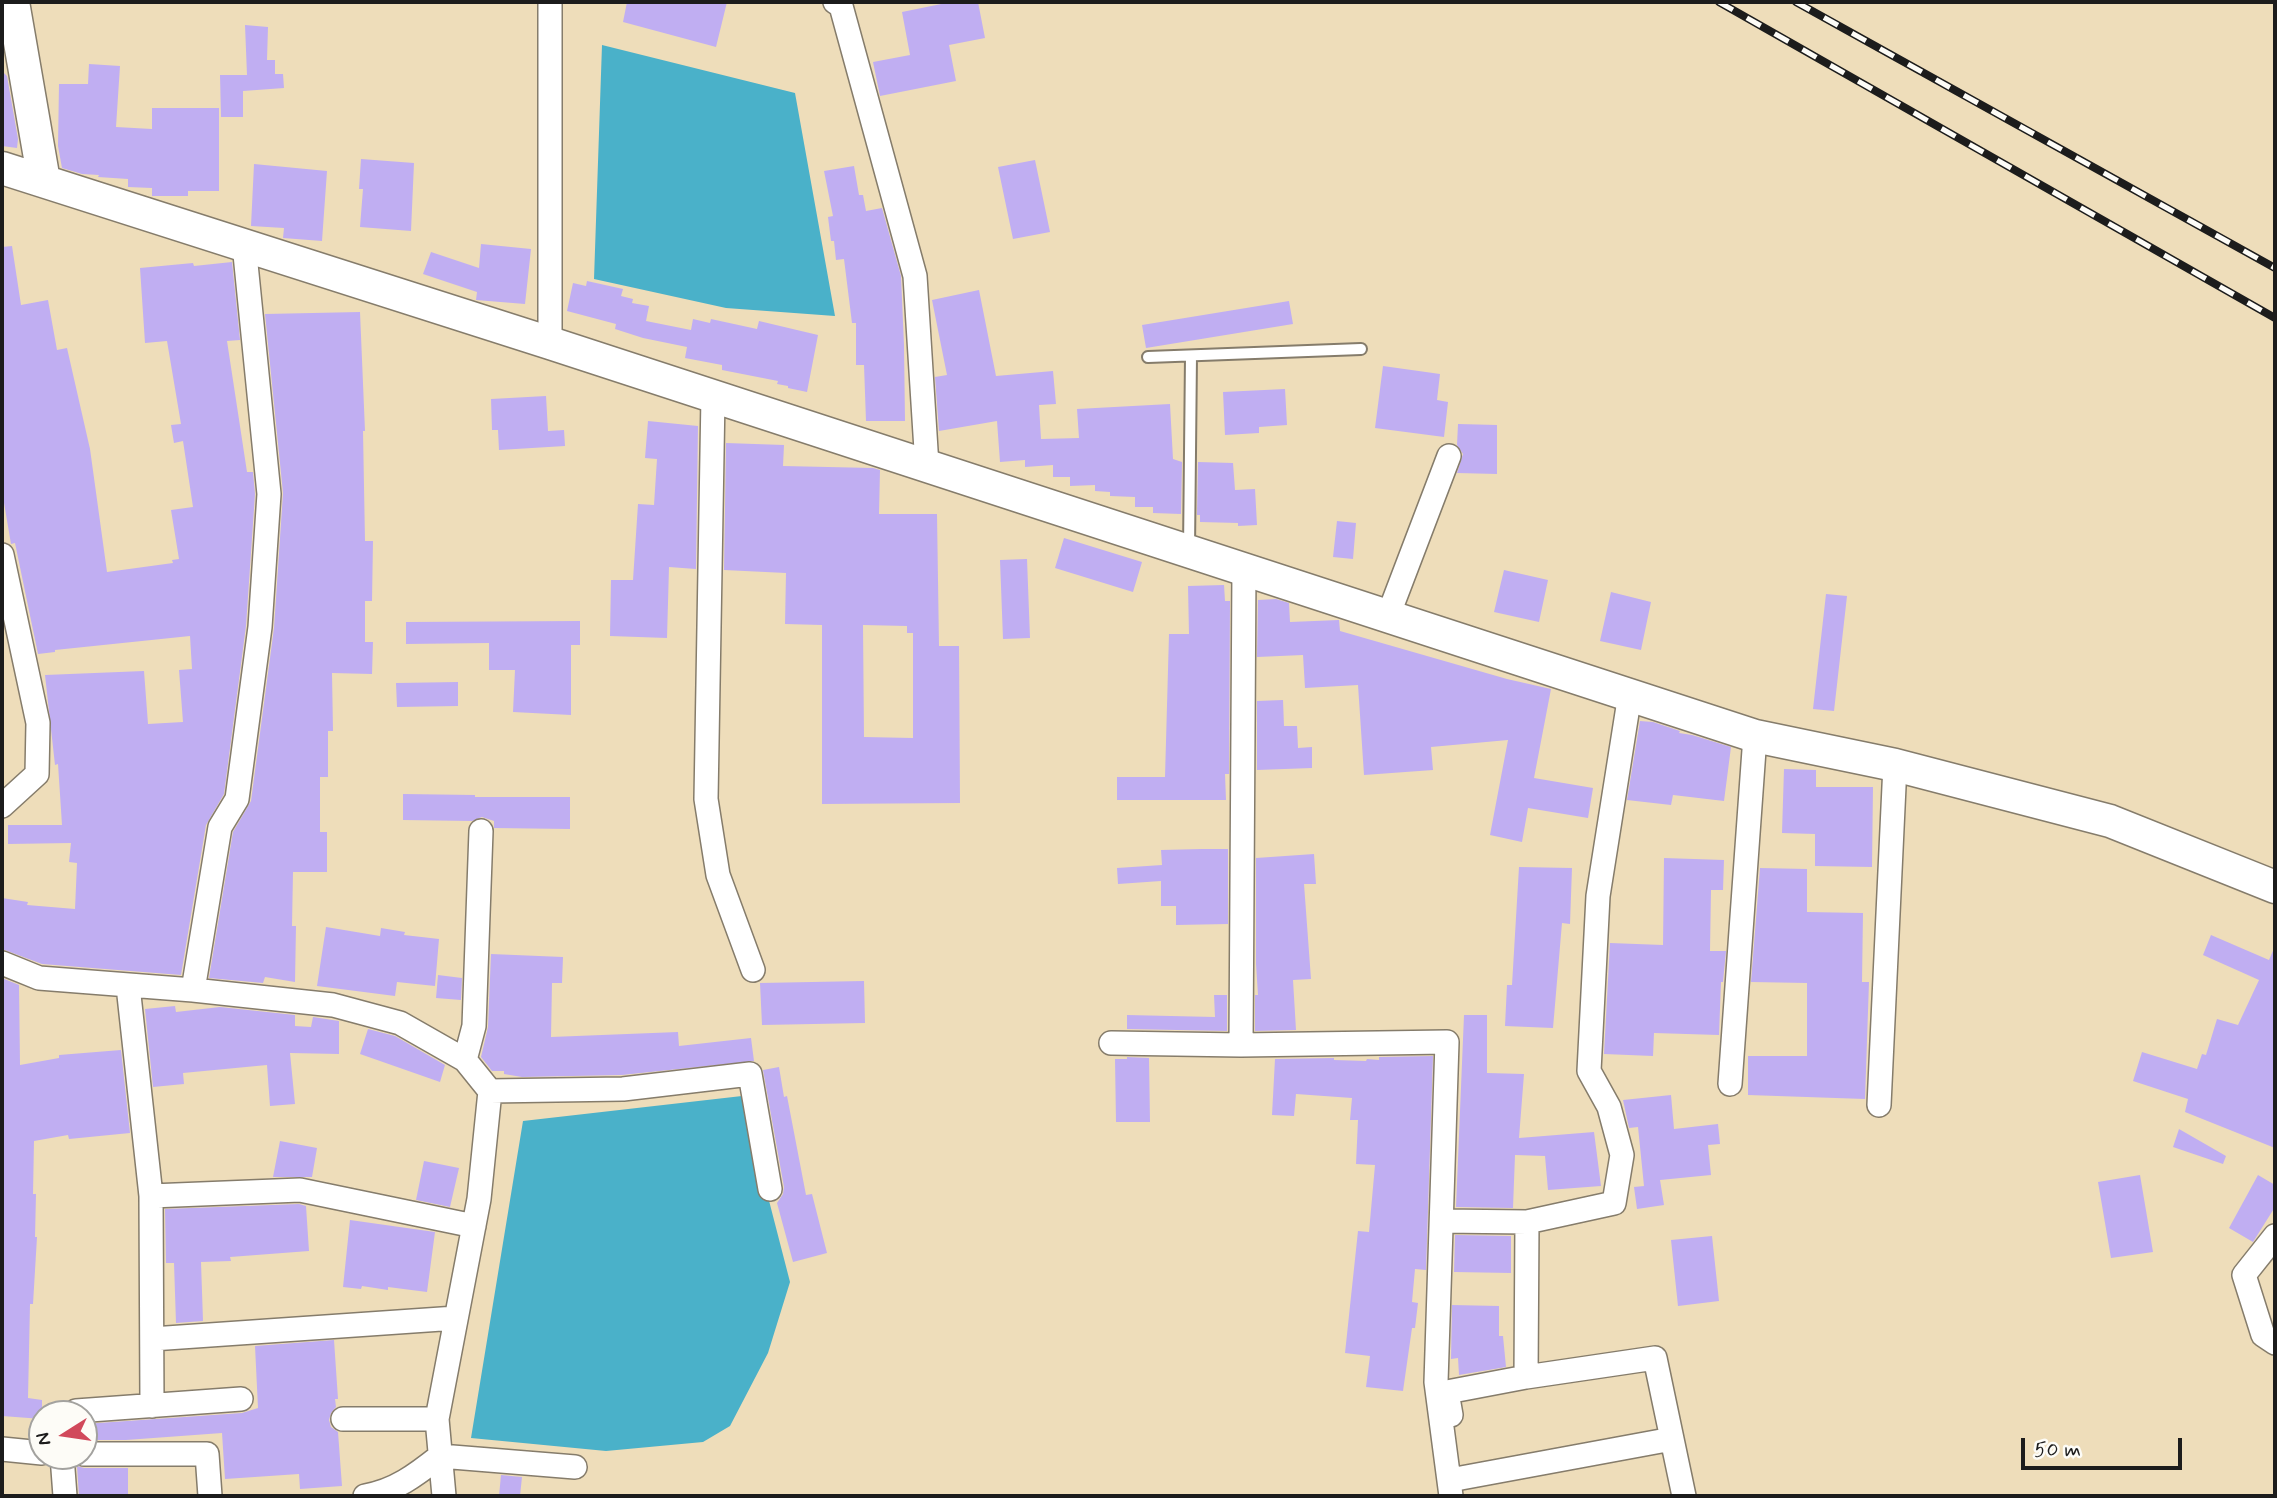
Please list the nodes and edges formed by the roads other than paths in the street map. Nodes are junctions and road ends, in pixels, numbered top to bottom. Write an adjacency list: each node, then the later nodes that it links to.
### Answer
1 (13, 2): 5 (main road)
2 (551, 2): 7 (street)
3 (835, 2): 13 (street)
4 (2, 168): 5 (main road)
5 (44, 181): 6 (main road)
6 (244, 244): 7 (main road); 27 (street)
7 (550, 343): 11 (main road)
8 (1361, 349): 9 (lane)
9 (1191, 356): 10 (lane); 14 (lane)
10 (1148, 358)
11 (713, 396): 13 (main road); 25 (street)
12 (1449, 456): 17 (street)
13 (926, 466): 14 (main road)
14 (1189, 551): 16 (main road)
15 (2, 555): 21 (street)
16 (1244, 569): 17 (main road); 29 (street)
17 (1388, 616): 18 (main road)
18 (1630, 694): 19 (main road); 37 (street)
19 (1755, 736): 20 (main road); 31 (street)
20 (1895, 765): 23 (main road); 33 (street)
21 (2, 806)
22 (481, 831): 30 (street)
23 (2275, 887)
24 (2, 963): 26 (street)
25 (753, 970)
26 (128, 986): 27 (street); 35 (street)
27 (192, 990): 30 (street)
28 (1111, 1042): 29 (street)
29 (1241, 1045): 36 (street)
30 (466, 1060): 32 (street)
31 (1730, 1084)
32 (490, 1091): 34 (street); 38 (street)
33 (1878, 1105)
34 (770, 1189)
35 (150, 1196): 38 (street); 41 (street)
36 (1442, 1221): 37 (street); 56 (street)
37 (1527, 1222): 43 (street)
38 (474, 1226): 40 (street)
39 (2275, 1236): 42 (street)
40 (456, 1318): 41 (street); 48 (street)
41 (152, 1339): 45 (street)
42 (2275, 1343)
43 (1526, 1377): 49 (street); 56 (street)
44 (241, 1398): 45 (street)
45 (152, 1406): 46 (street)
46 (98, 1410)
47 (343, 1419): 48 (street)
48 (437, 1419): 53 (street)
49 (1672, 1439): 56 (street); 61 (street)
50 (2, 1449): 51 (street)
51 (28, 1452)
52 (98, 1454): 58 (street)
53 (440, 1456): 54 (street); 59 (street); 60 (street)
54 (575, 1467)
55 (63, 1470): 57 (street)
56 (1459, 1490)
57 (65, 1496)
58 (210, 1496)
59 (365, 1496)
60 (444, 1496)
61 (1684, 1496)

